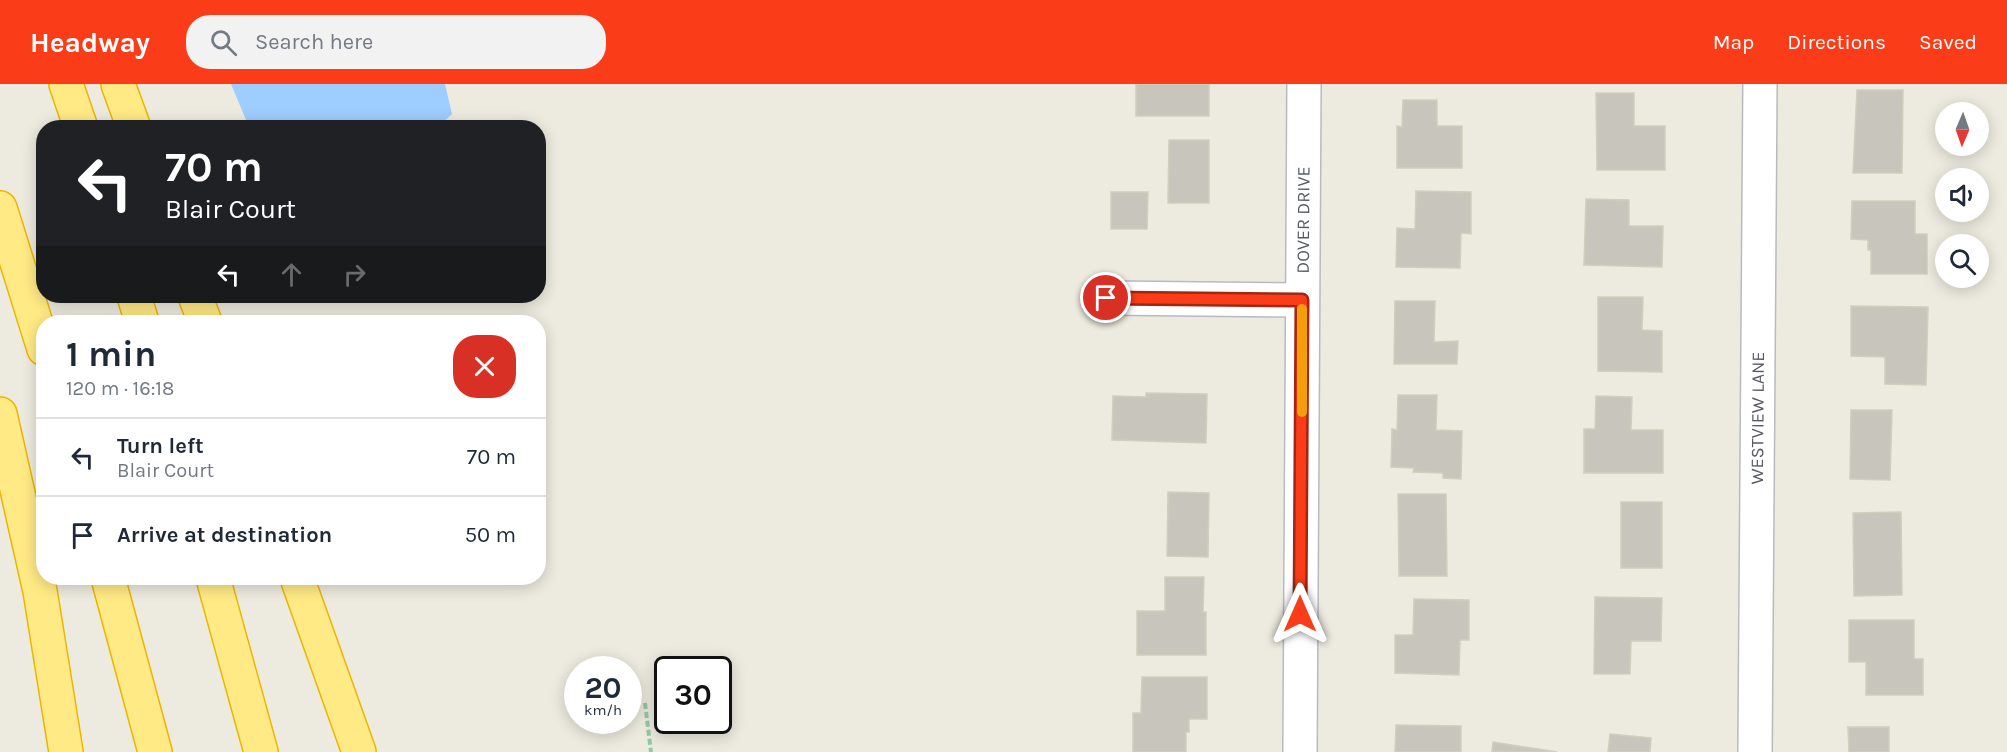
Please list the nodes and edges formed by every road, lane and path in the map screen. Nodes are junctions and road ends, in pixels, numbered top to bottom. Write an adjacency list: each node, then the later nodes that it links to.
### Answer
1 (66, 84): 5 (highway)
2 (118, 84): 6 (highway)
3 (1304, 84): 9 (street, DOVER DRIVE)
4 (1760, 84): 24 (street, WESTVIEW LANE)
5 (78, 120)
6 (131, 120)
7 (0, 208): 10 (highway)
8 (1106, 298): 9 (street)
9 (1302, 300): 23 (street, DOVER DRIVE)
10 (36, 324)
11 (0, 414): 12 (highway)
12 (36, 573)
13 (39, 585): 18 (highway)
14 (110, 585): 19 (highway)
15 (215, 585): 20 (highway)
16 (299, 585): 21 (highway)
17 (645, 703): 22 (path)
18 (66, 752)
19 (155, 752)
20 (261, 752)
21 (359, 752)
22 (651, 752)
23 (1300, 752)
24 (1755, 752)

